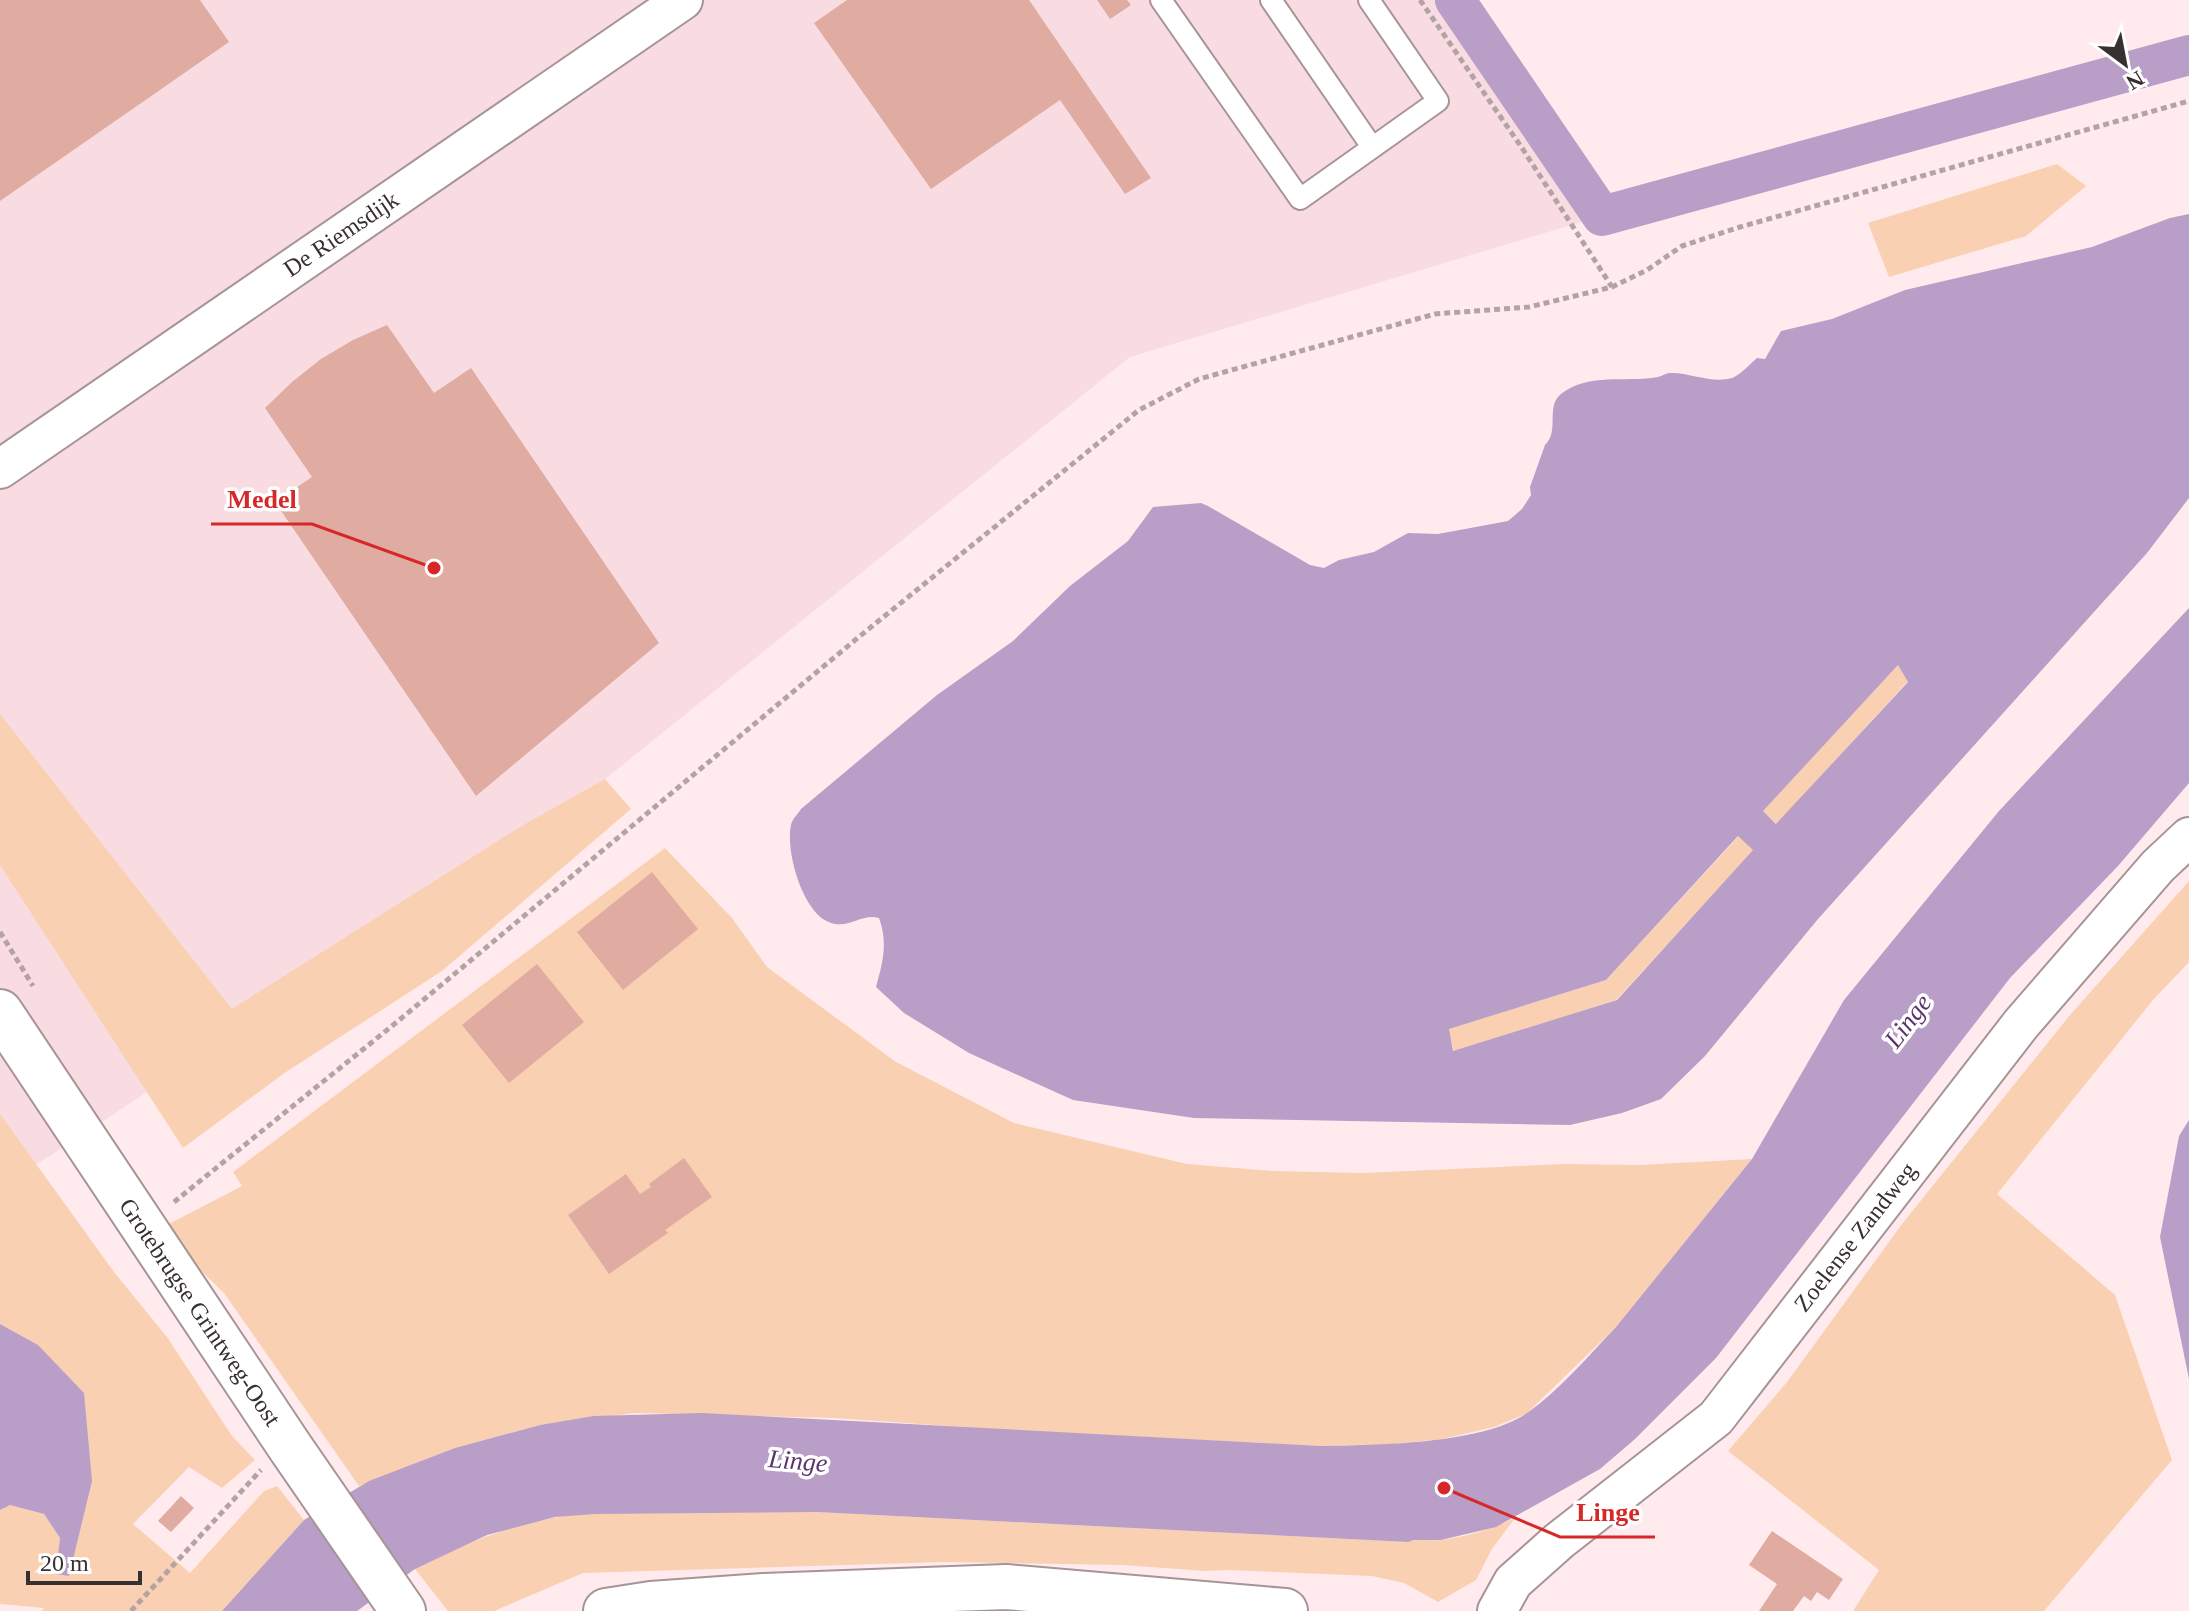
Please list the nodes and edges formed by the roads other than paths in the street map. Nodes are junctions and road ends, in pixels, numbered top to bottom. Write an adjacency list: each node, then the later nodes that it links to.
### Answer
1 (683, 0): 6 (street, De Riemsdijk)
2 (1161, 0): 5 (lane)
3 (1271, 0): 5 (lane)
4 (1369, 0): 5 (lane)
5 (1372, 147)
6 (2, 464)
7 (2189, 837): 12 (street, Zoelense Zandweg)
8 (20, 1005): 9 (street, Grotebrugse Grintweg-Oost)
9 (402, 1608)
10 (606, 1611): 11 (street)
11 (1285, 1611)
12 (1497, 1611)

